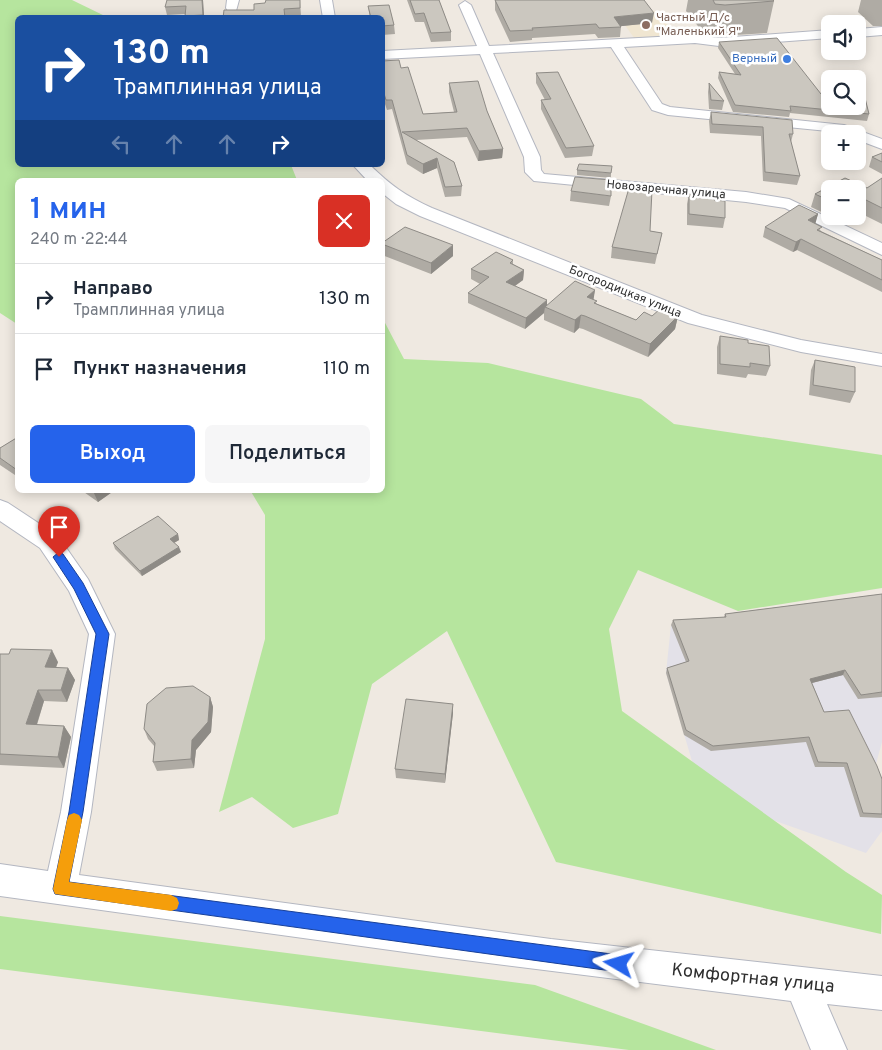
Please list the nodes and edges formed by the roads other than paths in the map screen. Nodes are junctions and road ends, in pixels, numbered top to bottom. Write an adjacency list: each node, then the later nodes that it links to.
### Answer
1 (326, 0): 3 (street)
2 (465, 5): 8 (street, Новозаречная улица)
3 (328, 15)
4 (882, 31): 5 (street)
5 (866, 32)
6 (821, 35): 7 (street)
7 (616, 44): 8 (street); 10 (street)
8 (483, 49): 9 (street); 16 (street, Новозаречная улица)
9 (385, 55)
10 (821, 127)
11 (866, 138): 12 (street)
12 (882, 144)
13 (363, 167): 14 (street)
14 (374, 178)
15 (385, 187): 17 (street, Богородицкая улица)
16 (882, 250)
17 (882, 360)
18 (0, 509): 20 (street)
19 (0, 880): 20 (street, Комфортная улица)
20 (60, 889): 21 (street, Комфортная улица)
21 (802, 985): 22 (street, Комфортная улица); 23 (street)
22 (882, 993)
23 (829, 1050)

